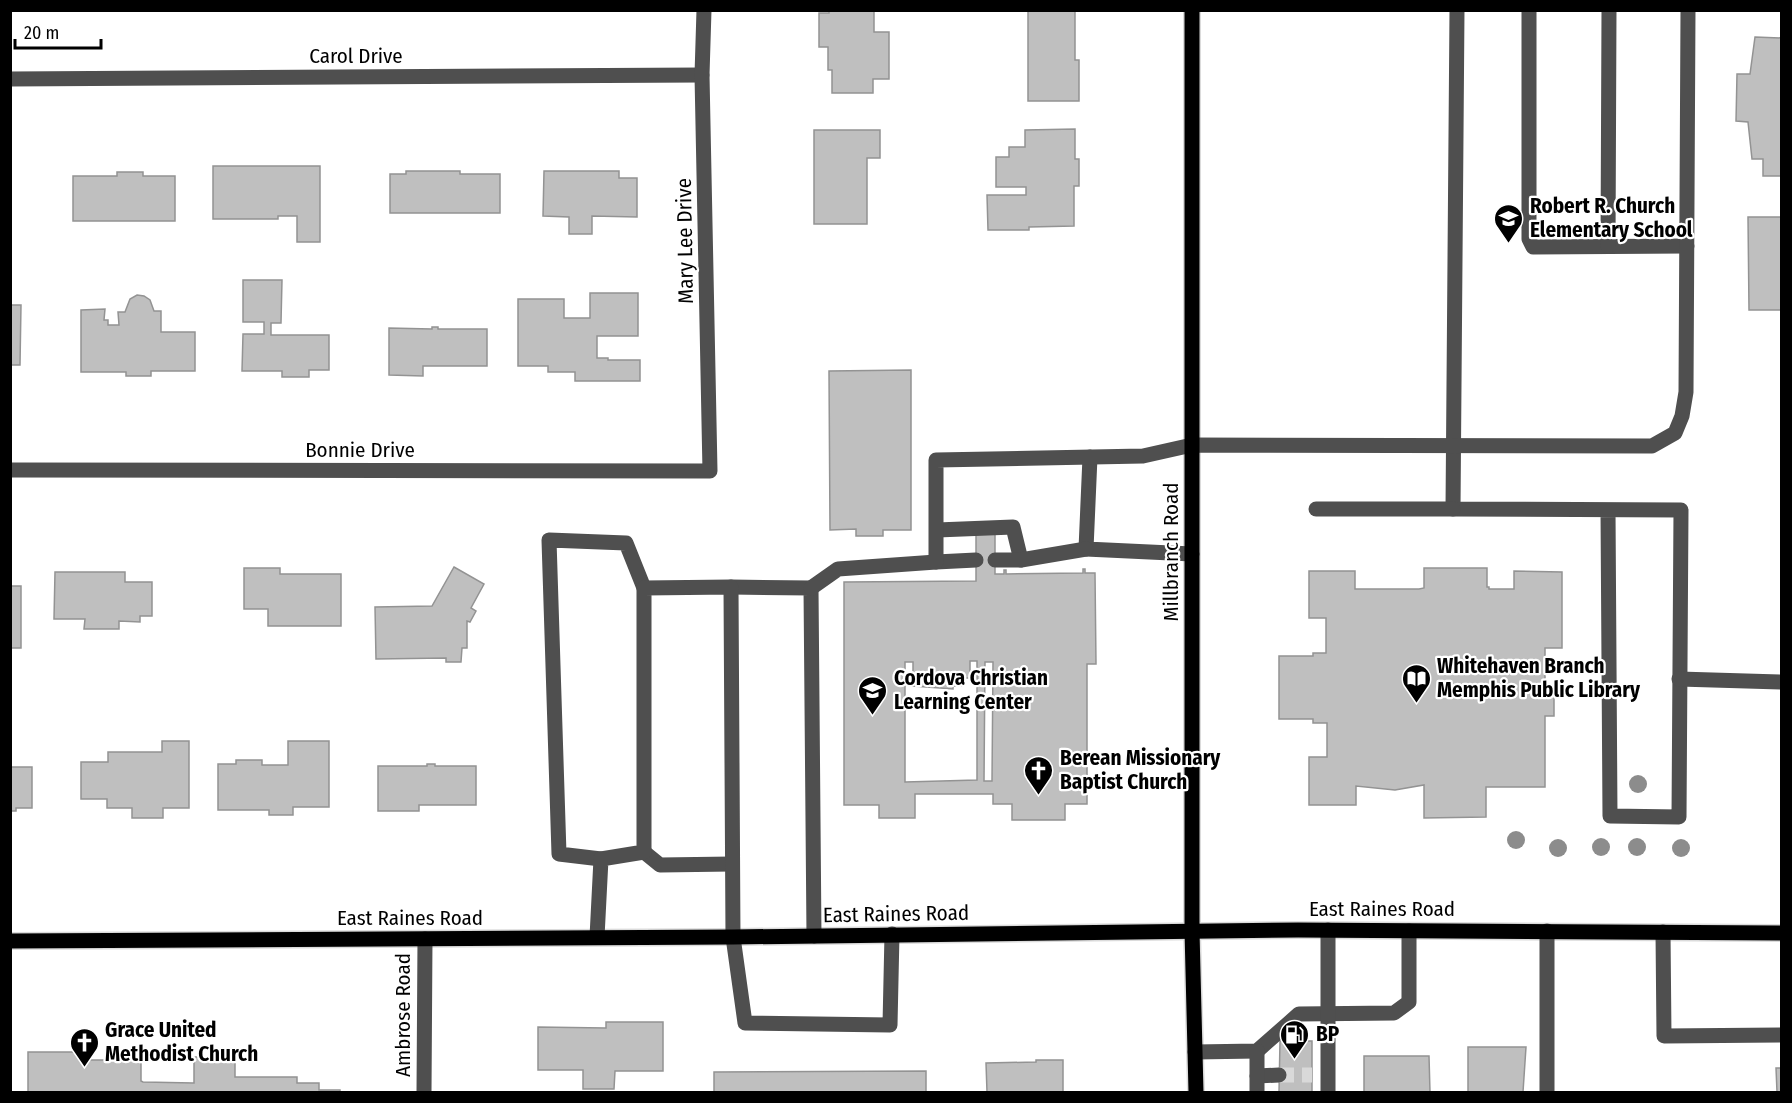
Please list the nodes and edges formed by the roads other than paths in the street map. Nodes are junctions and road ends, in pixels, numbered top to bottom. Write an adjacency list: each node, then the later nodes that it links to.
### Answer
1 (704, 10): 7 (street, Mary Lee Drive)
2 (1192, 10): 11 (main road, Millbranch Road)
3 (1457, 10): 12 (street)
4 (1528, 10): 9 (street)
5 (1609, 10): 9 (street)
6 (1688, 10): 10 (street)
7 (702, 75): 8 (street, Carol Drive); 15 (street, Mary Lee Drive)
8 (10, 79)
9 (1608, 246): 10 (street)
10 (1687, 246): 12 (street)
11 (1192, 445): 12 (street); 13 (street); 21 (main road, Millbranch Road)
12 (1454, 446): 17 (street)
13 (1090, 457): 19 (street); 20 (street)
14 (10, 470): 15 (street, Bonnie Drive)
15 (710, 471)
16 (1316, 509): 17 (street)
17 (1453, 509): 18 (street)
18 (1608, 510): 29 (street); 29 (street)
19 (937, 530): 24 (street); 25 (street)
20 (1086, 549): 21 (street); 24 (street)
21 (1192, 554): 36 (main road, Millbranch Road)
22 (976, 560): 25 (street)
23 (995, 560): 24 (street)
24 (1021, 560)
25 (936, 562): 28 (street)
26 (731, 587): 27 (street); 28 (street); 33 (street)
27 (644, 588): 31 (street); 32 (street)
28 (811, 588): 41 (street)
29 (1679, 680): 30 (street)
30 (1782, 682)
31 (644, 852): 32 (street); 33 (street)
32 (601, 859): 42 (street)
33 (732, 864): 43 (street)
34 (1328, 930): 35 (main road, East Raines Road); 36 (main road, East Raines Road); 46 (street)
35 (1409, 931): 37 (main road, East Raines Road); 46 (street)
36 (1192, 932): 40 (main road, East Raines Road); 49 (main road, Millbranch Road)
37 (1547, 932): 38 (main road, East Raines Road); 58 (street)
38 (1663, 932): 39 (main road, East Raines Road); 47 (street)
39 (1782, 933)
40 (892, 934): 41 (main road, East Raines Road); 43 (street)
41 (814, 936): 43 (main road, East Raines Road)
42 (597, 937): 43 (main road, East Raines Road); 44 (main road, East Raines Road)
43 (733, 937)
44 (425, 939): 45 (main road, East Raines Road); 54 (street, Ambrose Road)
45 (10, 941)
46 (1328, 1014): 48 (street); 53 (street)
47 (1782, 1035)
48 (1257, 1051): 49 (street); 52 (street)
49 (1195, 1052): 55 (main road, Millbranch Road)
50 (1278, 1075): 52 (street)
51 (1312, 1075): 53 (street)
52 (1257, 1076): 56 (street)
53 (1328, 1076): 57 (street)
54 (424, 1092)
55 (1196, 1092)
56 (1257, 1092)
57 (1328, 1092)
58 (1547, 1092)

